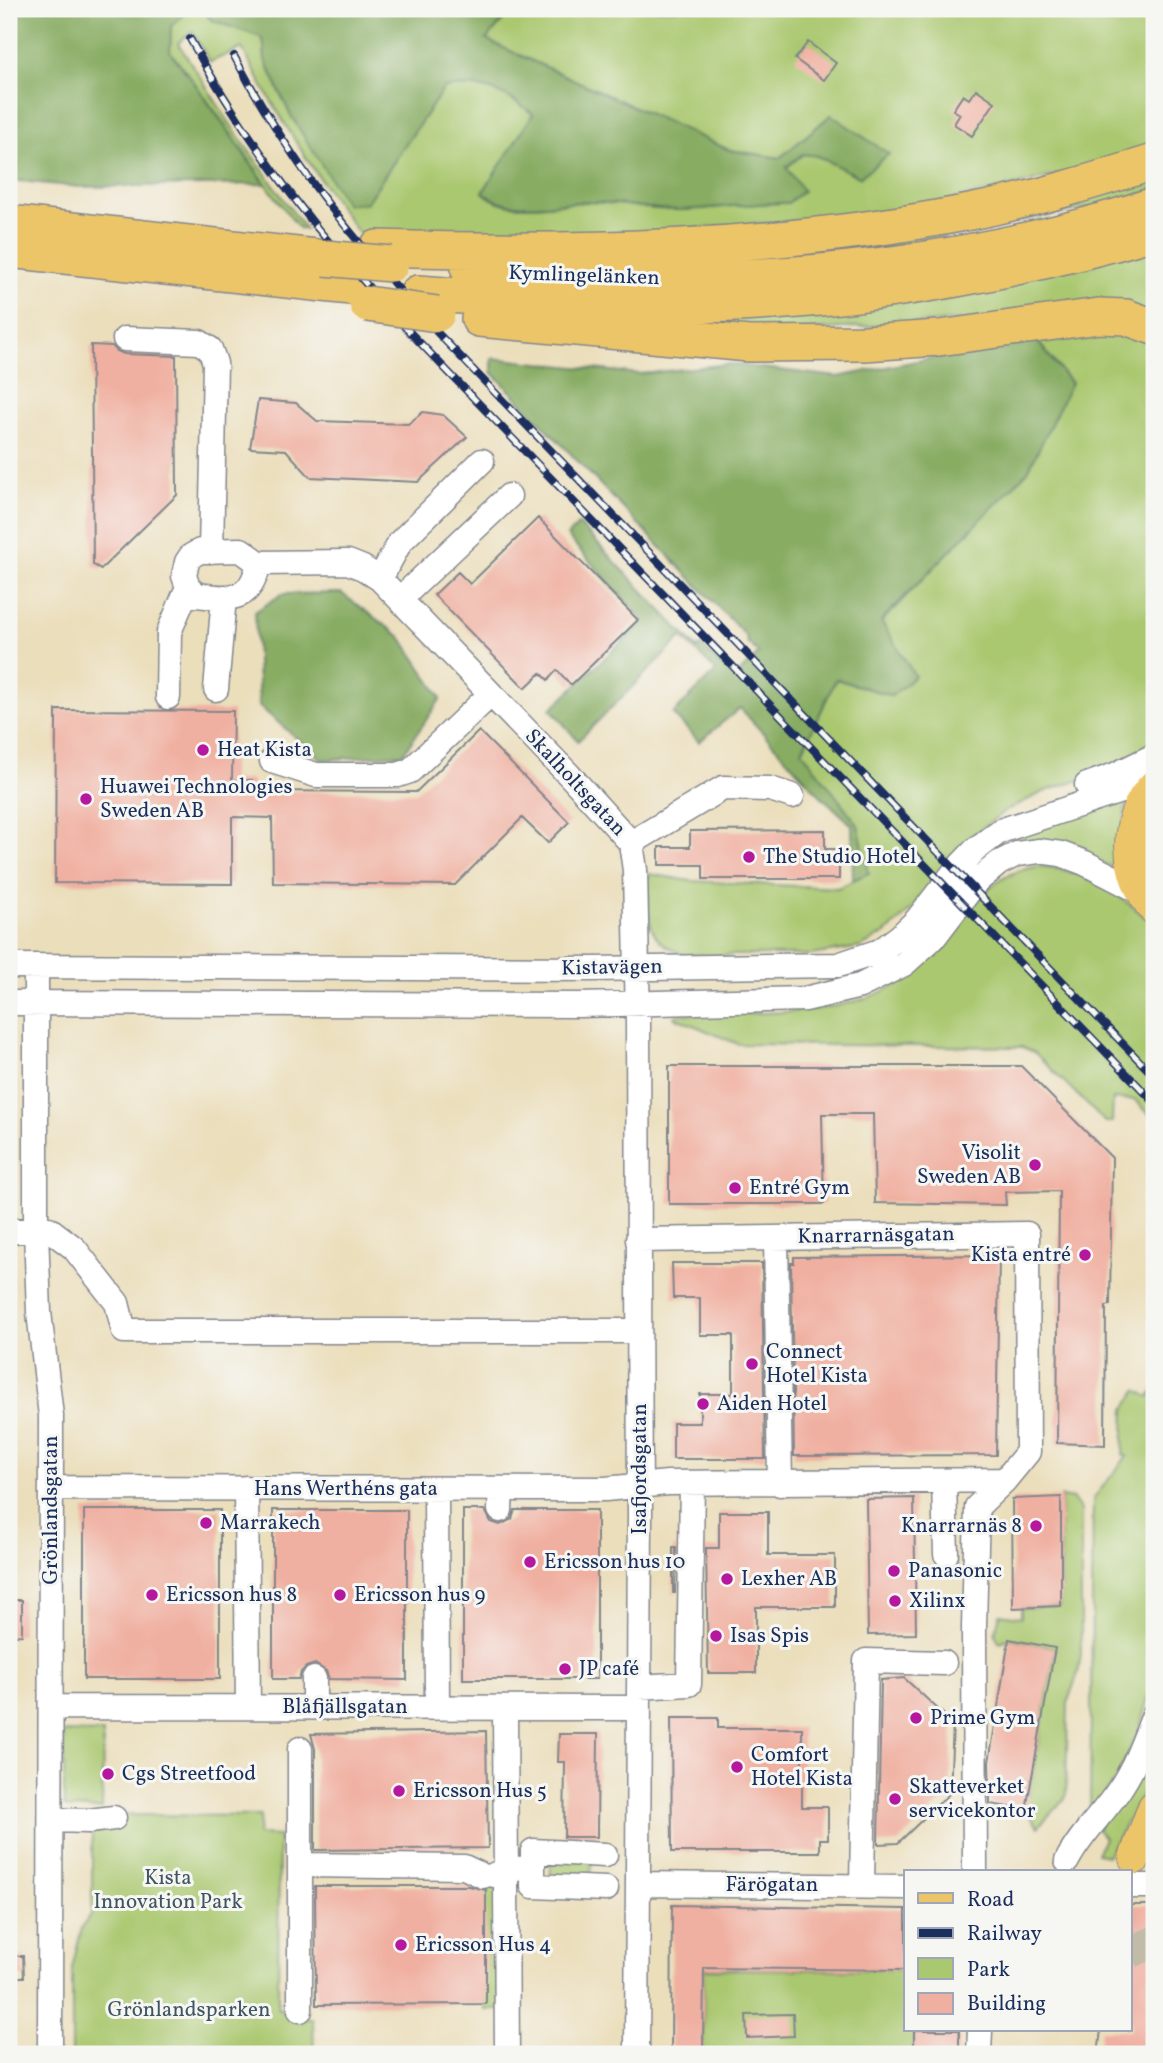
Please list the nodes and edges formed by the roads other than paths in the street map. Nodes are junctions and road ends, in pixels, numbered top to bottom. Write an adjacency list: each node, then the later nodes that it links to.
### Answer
1 (1154, 162): 7 (highway)
2 (1154, 205): 4 (highway, Kymlingelänken)
3 (9, 223): 7 (highway, Kymlingelänken, bridge)
4 (1116, 229): 5 (highway, Kymlingelänken); 7 (highway, Kymlingelänken); 8 (highway, Kymlingelänken)
5 (1154, 232)
6 (9, 250): 8 (highway, Kymlingelänken)
7 (384, 256)
8 (428, 303): 9 (highway)
9 (1154, 327)
10 (125, 339): 13 (street)
11 (482, 461): 15 (street)
12 (509, 496): 18 (street)
13 (211, 551): 14 (street, Skalholtsgatan); 16 (street)
14 (259, 563): 15 (street, Skalholtsgatan); 17 (street)
15 (380, 579): 18 (street, Skalholtsgatan)
16 (188, 587): 17 (street); 21 (street)
17 (224, 597): 19 (street)
18 (400, 599): 20 (street, Skalholtsgatan)
19 (216, 689)
20 (491, 694): 23 (street); 28 (street, Skalholtsgatan)
21 (168, 697)
22 (1154, 756): 27 (street)
23 (272, 761)
24 (1154, 780): 27 (street, Kistavägen)
25 (1154, 786): 29 (main road)
26 (792, 796): 28 (street)
27 (1000, 831): 34 (street, Kistavägen)
28 (631, 843): 34 (street, Skalholtsgatan)
29 (1149, 900): 38 (street, Kistavägen)
30 (9, 966): 31 (street, Kistavägen)
31 (36, 966): 32 (street, Kistavägen); 36 (street, Grönlandsgatan)
32 (247, 967): 33 (street, Kistavägen); 37 (street)
33 (439, 968): 34 (street, Kistavägen); 39 (street)
34 (636, 968): 38 (street, Isafjordsgatan)
35 (9, 1003): 36 (street, Kistavägen)
36 (36, 1003): 37 (street, Kistavägen); 41 (street, Grönlandsgatan)
37 (247, 1003): 39 (street, Kistavägen)
38 (637, 1003): 39 (street, Kistavägen); 43 (street, Isafjordsgatan)
39 (438, 1004)
40 (9, 1231): 41 (street)
41 (36, 1231): 44 (street); 50 (street, Grönlandsgatan)
42 (776, 1238): 43 (street, Knarrarnäsgatan); 45 (street, Knarrarnäsgatan); 48 (street)
43 (638, 1240): 44 (street, Isafjordsgatan)
44 (639, 1331): 49 (street, Isafjordsgatan)
45 (1004, 1480): 46 (street); 72 (street, Knarrarnäsgatan)
46 (944, 1482): 48 (street); 53 (street)
47 (692, 1483): 48 (street); 49 (street); 56 (street, Blåfjällsgatan)
48 (780, 1484)
49 (640, 1485): 52 (street, Hans Werthéns gata); 56 (street, Isafjordsgatan)
50 (51, 1488): 51 (street, Hans Werthéns gata); 57 (street, Grönlandsgatan)
51 (246, 1488): 52 (street, Hans Werthéns gata); 58 (street)
52 (436, 1489): 60 (street)
53 (946, 1554)
54 (944, 1663): 75 (street)
55 (314, 1679): 59 (street)
56 (639, 1698): 61 (street, Blåfjällsgatan); 74 (street, Isafjordsgatan)
57 (52, 1707): 58 (street, Blåfjällsgatan); 66 (street, Grönlandsgatan)
58 (248, 1707): 59 (street, Blåfjällsgatan)
59 (314, 1707): 60 (street, Blåfjällsgatan)
60 (437, 1707): 61 (street, Blåfjällsgatan)
61 (505, 1708): 73 (street)
62 (1154, 1716): 68 (street)
63 (300, 1749): 70 (street)
64 (1154, 1807): 69 (main road)
65 (114, 1818): 66 (street)
66 (51, 1820): 81 (street, Grönlandsgatan)
67 (605, 1855): 71 (street)
68 (1067, 1861)
69 (1137, 1864): 76 (street)
70 (301, 1865): 73 (street); 79 (street)
71 (533, 1868): 73 (street); 78 (street)
72 (975, 1870)
73 (494, 1874): 82 (street)
74 (638, 1884): 75 (street, Färögatan); 83 (street, Isafjordsgatan)
75 (863, 1885): 77 (street, Färögatan)
76 (1154, 1886)
77 (904, 1887)
78 (606, 1889)
79 (300, 2010)
80 (980, 2032): 84 (street)
81 (50, 2054)
82 (508, 2054)
83 (637, 2054)
84 (979, 2054)

